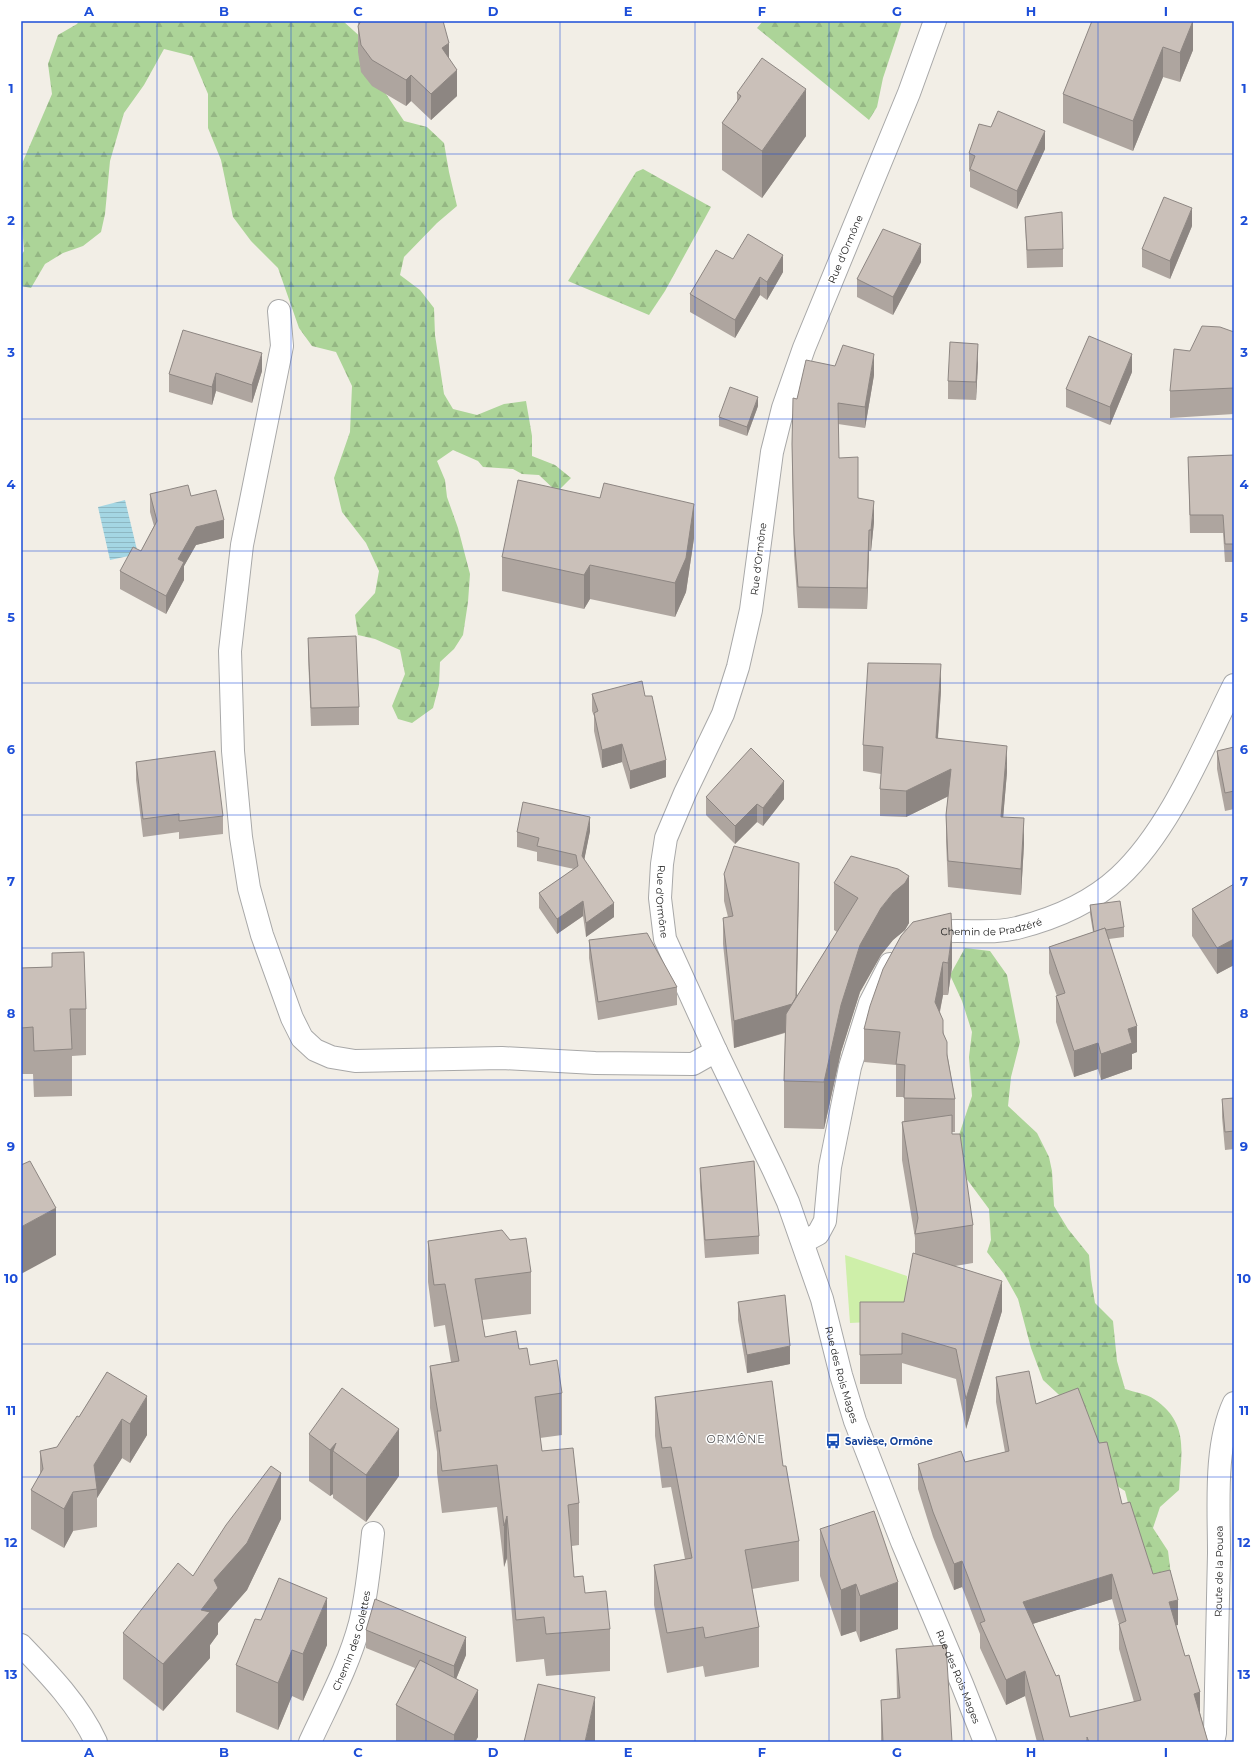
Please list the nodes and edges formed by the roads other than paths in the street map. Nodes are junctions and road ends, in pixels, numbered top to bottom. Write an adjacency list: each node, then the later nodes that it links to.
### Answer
1 (935, 21): 4 (street, Rue d'Ormône)
2 (279, 311): 4 (street)
3 (1234, 685): 6 (street, Chemin de Pradzéré)
4 (716, 1051): 5 (street, Rue d'Ormône)
5 (738, 1095): 6 (street, Rue des Rois Mages)
6 (803, 1242): 12 (street, Rue des Rois Mages)
7 (1234, 1403): 13 (street, Route de la Pouea)
8 (373, 1533): 11 (street, Chemin des Golettes)
9 (21, 1645): 10 (street)
10 (96, 1742)
11 (310, 1742)
12 (985, 1742)
13 (1213, 1742)

